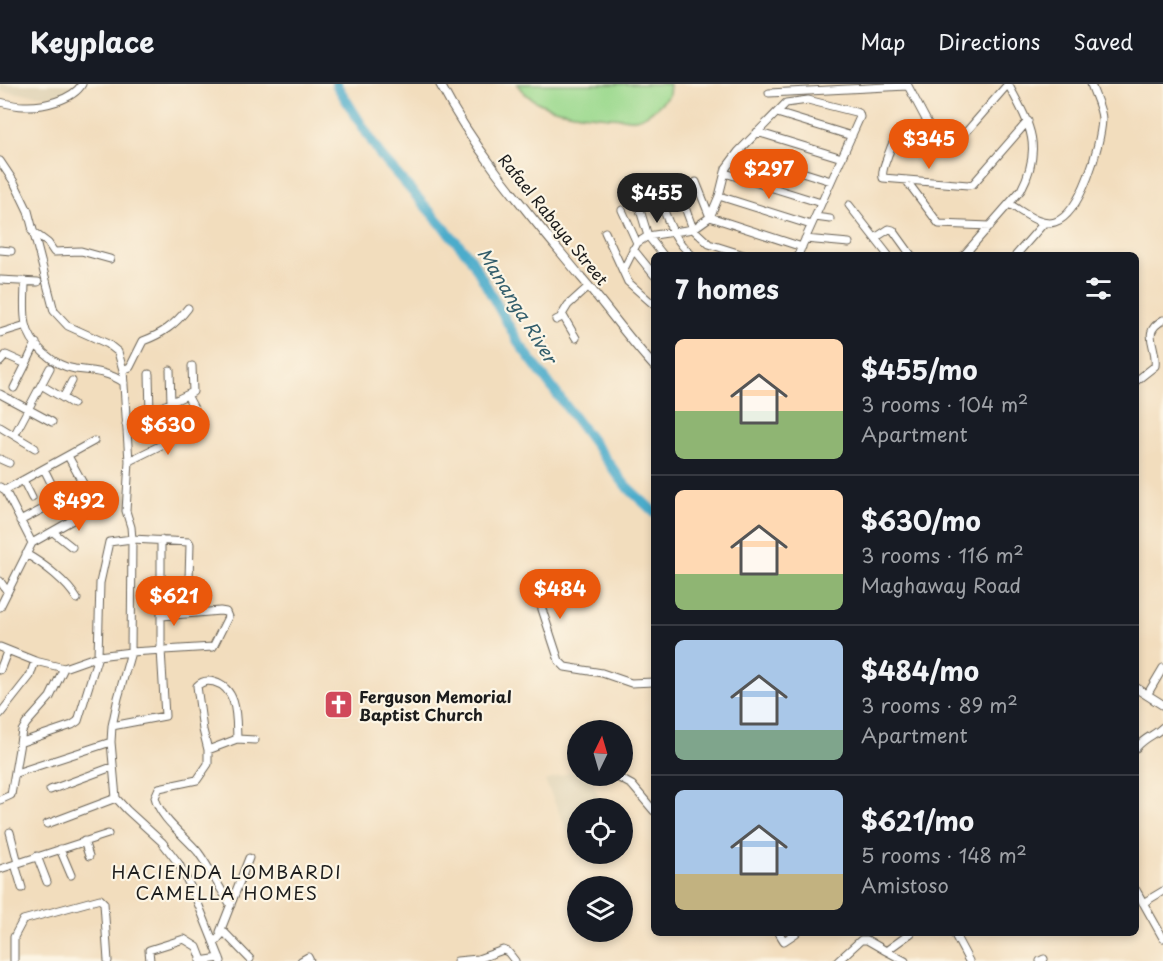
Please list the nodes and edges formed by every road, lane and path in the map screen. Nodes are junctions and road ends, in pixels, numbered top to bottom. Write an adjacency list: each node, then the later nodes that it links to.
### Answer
1 (82, 84): 7 (street)
2 (440, 84): 62 (main road, Rafael Rabaya Street)
3 (1091, 84): 33 (street)
4 (907, 85): 5 (street); 10 (street)
5 (868, 86): 6 (street)
6 (769, 93)
7 (0, 102)
8 (777, 113): 11 (street); 12 (street); 12 (street)
9 (1028, 121): 14 (street); 19 (street); 27 (street)
10 (932, 131): 13 (street); 14 (street)
11 (757, 132): 15 (street); 16 (street)
12 (852, 136): 16 (street)
13 (926, 142): 14 (street); 19 (street)
14 (941, 145)
15 (738, 152): 18 (street); 20 (street)
16 (842, 158): 20 (street)
17 (0, 161): 37 (street)
18 (725, 173): 24 (street); 26 (street)
19 (906, 180): 35 (street)
20 (831, 181): 26 (street)
21 (696, 182): 30 (street)
22 (677, 186): 36 (street)
23 (657, 192): 39 (street)
24 (719, 196): 30 (street); 34 (street)
25 (637, 200): 40 (street)
26 (821, 203): 31 (street)
27 (1009, 204): 33 (street); 35 (street)
28 (849, 205): 41 (street)
29 (622, 210): 44 (street)
30 (710, 216): 36 (street); 45 (street)
31 (815, 217): 32 (street); 34 (street)
32 (830, 219)
33 (1044, 223): 55 (street)
34 (812, 225): 42 (street)
35 (990, 226): 54 (street)
36 (693, 229): 39 (street); 50 (street)
37 (32, 231): 56 (street); 77 (street)
38 (605, 232): 57 (street)
39 (672, 232): 40 (street); 49 (street)
40 (648, 236): 44 (street); 48 (street)
41 (875, 238): 52 (street); 53 (street)
42 (805, 239): 43 (street); 45 (street)
43 (849, 243)
44 (635, 246): 57 (street); 58 (street)
45 (801, 247): 51 (street)
46 (0, 250): 47 (street)
47 (11, 251)
48 (661, 252)
49 (688, 252)
50 (734, 252)
51 (799, 252)
52 (886, 252)
53 (909, 252)
54 (967, 252)
55 (1019, 252)
56 (110, 260)
57 (624, 269): 63 (street)
58 (651, 270)
59 (0, 280): 60 (street)
60 (25, 282): 61 (street); 68 (street)
61 (39, 282)
62 (589, 286): 65 (street); 74 (main road, Rafael Rabaya Street)
63 (651, 302)
64 (188, 308): 77 (street)
65 (562, 314): 66 (street); 70 (street)
66 (556, 320)
67 (1163, 320): 80 (street)
68 (26, 325): 69 (street); 71 (street)
69 (0, 333)
70 (576, 338)
71 (36, 343): 73 (street); 82 (street)
72 (0, 362): 73 (street)
73 (26, 363): 84 (street)
74 (651, 363)
75 (192, 366): 86 (street)
76 (50, 368): 83 (street)
77 (123, 370): 82 (street)
78 (170, 370): 89 (street)
79 (149, 374): 92 (street)
80 (1139, 379)
81 (72, 381): 87 (street)
82 (124, 383): 95 (street)
83 (41, 385): 87 (street); 90 (street)
84 (14, 388)
85 (0, 394): 90 (street)
86 (188, 395): 89 (street); 91 (street)
87 (63, 398): 88 (street)
88 (73, 404)
89 (168, 404): 92 (street); 100 (street)
90 (30, 408): 94 (street); 98 (street)
91 (196, 412)
92 (150, 413): 93 (street)
93 (142, 416): 95 (street); 99 (street)
94 (52, 422)
95 (126, 424): 105 (street)
96 (0, 427): 98 (street)
97 (196, 428): 100 (street)
98 (15, 434): 102 (street)
99 (151, 436)
100 (179, 436): 105 (street)
101 (94, 441): 103 (street)
102 (35, 448)
103 (68, 456): 107 (street); 110 (street)
104 (0, 459): 106 (street)
105 (129, 461): 115 (street)
106 (9, 463)
107 (44, 469): 108 (street); 109 (street)
108 (23, 480): 111 (street); 112 (street)
109 (53, 487)
110 (85, 487): 113 (street); 114 (street)
111 (3, 489): 113 (street)
112 (33, 498)
113 (20, 521): 117 (street)
114 (53, 532): 117 (street); 118 (street)
115 (132, 539): 116 (street); 130 (street); 131 (street)
116 (161, 540): 125 (street); 126 (street)
117 (32, 543): 119 (street)
118 (72, 547)
119 (26, 554): 122 (street); 123 (street)
120 (0, 581): 122 (street)
121 (572, 583): 136 (street)
122 (7, 591): 124 (street)
123 (77, 599)
124 (0, 607)
125 (188, 614): 126 (street); 128 (street)
126 (162, 616): 128 (street)
127 (0, 647): 129 (street)
128 (161, 650): 130 (street); 141 (street)
129 (7, 652): 132 (street); 135 (street)
130 (131, 652): 131 (street); 141 (street)
131 (98, 656): 133 (street); 145 (street)
132 (35, 661): 133 (street); 140 (street)
133 (64, 668): 145 (street)
134 (1163, 668): 138 (street)
135 (0, 670)
136 (651, 682)
137 (1139, 690): 138 (main road)
138 (1147, 695): 139 (main road)
139 (1163, 705)
140 (0, 714)
141 (112, 726): 146 (street)
142 (1163, 727): 147 (street)
143 (237, 739): 144 (street); 148 (street); 148 (street)
144 (255, 741)
145 (21, 742): 150 (street)
146 (111, 742): 149 (street); 150 (street)
147 (1139, 744)
148 (208, 750): 172 (street)
149 (112, 767): 152 (street); 153 (street)
150 (16, 773): 154 (street)
151 (633, 786): 155 (street)
152 (50, 790)
153 (116, 798): 156 (street); 173 (street)
154 (0, 800)
155 (651, 807)
156 (47, 824)
157 (10, 832): 164 (street)
158 (108, 834): 159 (street)
159 (84, 842): 160 (street); 162 (street)
160 (60, 849): 161 (street); 166 (street)
161 (37, 856): 164 (street); 167 (street)
162 (89, 856)
163 (249, 858): 172 (street)
164 (16, 864): 165 (street); 168 (street)
165 (0, 869)
166 (70, 875)
167 (47, 882)
168 (22, 888)
169 (1163, 891): 171 (street)
170 (1139, 896): 171 (street)
171 (1143, 903): 176 (street)
172 (231, 904): 173 (street)
173 (218, 936): 178 (street); 179 (street)
174 (908, 936): 177 (street)
175 (956, 936): 191 (street)
176 (1163, 938)
177 (891, 955): 189 (street); 190 (street)
178 (250, 959)
179 (220, 960): 184 (street)
180 (479, 960): 187 (street); 188 (street)
181 (14, 961): 182 (street)
182 (107, 961)
183 (150, 961): 184 (street)
184 (201, 961)
185 (301, 961): 186 (street)
186 (310, 961)
187 (458, 961)
188 (515, 961)
189 (838, 961)
190 (905, 961)
191 (969, 961)

